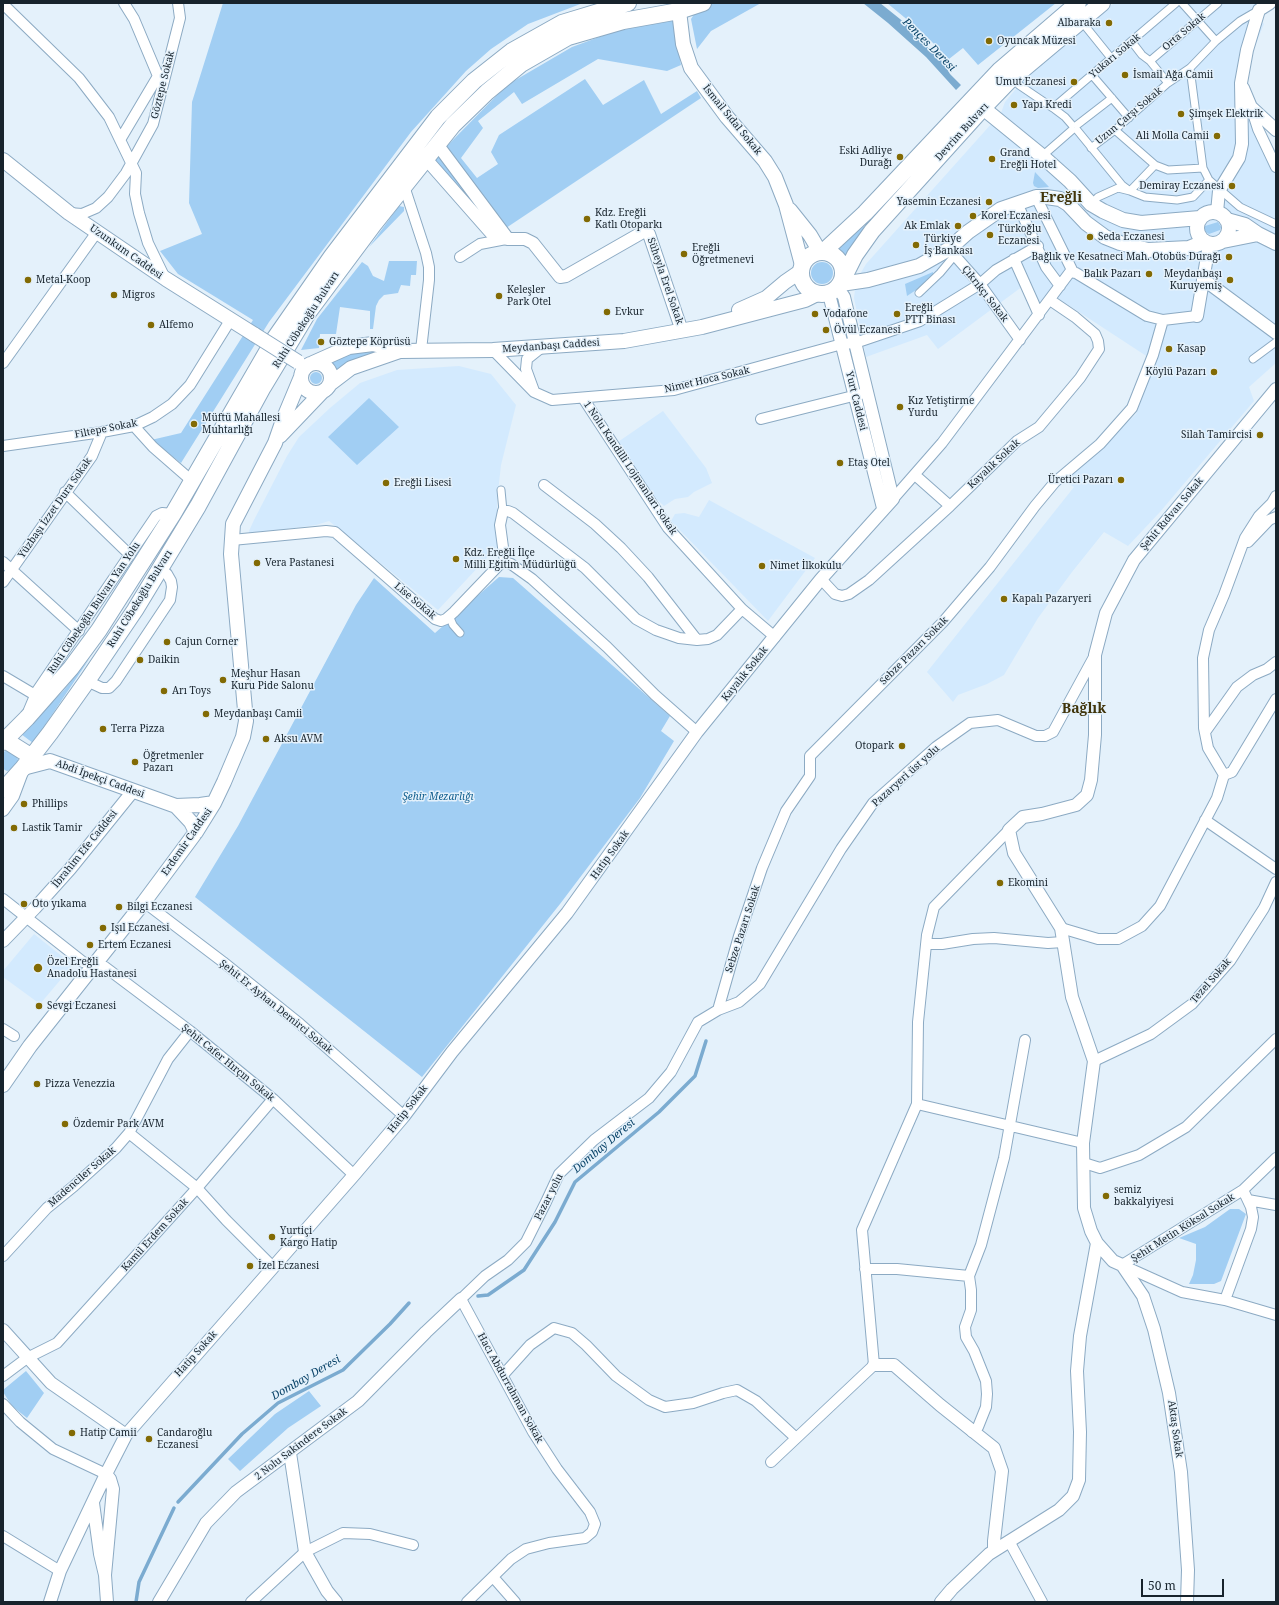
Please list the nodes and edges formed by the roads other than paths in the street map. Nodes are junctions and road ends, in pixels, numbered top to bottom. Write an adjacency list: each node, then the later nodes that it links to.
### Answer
1 (124, 3): 33 (street)
2 (178, 3): 39 (street, Göztepe Sokak)
3 (628, 3): 106 (main road, Ruhi Cöbekoğlu Bulvarı)
4 (703, 3): 12 (main road, Ruhi Cöbekoğlu Bulvarı)
5 (1078, 3): 63 (main road, Devrim Bulvarı)
6 (1102, 3): 27 (main road, Devrim Bulvarı)
7 (1176, 3): 17 (street, Yukarı Sokak)
8 (1182, 3): 14 (street)
9 (1218, 3): 14 (street, Orta Sokak)
10 (1270, 3): 13 (street)
11 (3, 4): 33 (street)
12 (679, 7): 34 (main road, Ruhi Cöbekoğlu Bulvarı); 50 (main road, İsmail Sıdal Sokak)
13 (1256, 7): 16 (street, Uzun Çarşı Sokak); 23 (street)
14 (1198, 21): 16 (street); 19 (street, Orta Sokak)
15 (1086, 27): 18 (street)
16 (1216, 41): 20 (street, Uzun Çarşı Sokak)
17 (1132, 42): 18 (street, Yukarı Sokak); 19 (street)
18 (1111, 58): 21 (street, Yukarı Sokak)
19 (1150, 61): 22 (street)
20 (1190, 68): 22 (street, Uzun Çarşı Sokak); 42 (street)
21 (1092, 75): 25 (street); 28 (street, Yukarı Sokak)
22 (1168, 83): 29 (street, Uzun Çarşı Sokak)
23 (1241, 83): 26 (street); 45 (street)
24 (1019, 86): 28 (street)
25 (1112, 98): 29 (street); 31 (street)
26 (1252, 107): 30 (street); 41 (street)
27 (984, 108): 36 (main road); 73 (main road, Devrim Bulvarı)
28 (1053, 108): 31 (street)
29 (1129, 118): 32 (street, Uzun Çarşı Sokak)
30 (1273, 123)
31 (1074, 128): 35 (street); 36 (street)
32 (1115, 130): 35 (street, Uzun Çarşı Sokak); 40 (street)
33 (120, 140): 39 (street)
34 (437, 144): 37 (main road, Ruhi Cöbekoğlu Bulvarı); 58 (street)
35 (1091, 148): 46 (street)
36 (1040, 158): 49 (main road)
37 (426, 159): 44 (main road, Ruhi Cöbekoğlu Bulvarı); 58 (street, Süheyla Erel Sokak)
38 (3, 160): 51 (main road, Uzunkum Caddesi)
39 (132, 163): 51 (street, Göztepe Sokak); 70 (street)
40 (1155, 165): 42 (street); 46 (street)
41 (1276, 167)
42 (1203, 168): 43 (street)
43 (1209, 180): 45 (street); 46 (street)
44 (404, 186): 88 (street); 122 (main road, Ruhi Cöbekoğlu Bulvarı)
45 (1220, 190): 52 (street); 55 (street)
46 (1130, 191): 49 (street)
47 (1036, 197): 48 (main road, Meydanbaşı Caddesi); 59 (main road, Meydanbaşı Caddesi); 68 (street)
48 (1017, 203): 62 (street); 64 (main road, Meydanbaşı Caddesi)
49 (1091, 204): 54 (main road)
50 (786, 205): 63 (main road, İsmail Sıdal Sokak); 67 (main road, İsmail Sıdal Sokak)
51 (69, 213): 56 (main road, Uzunkum Caddesi)
52 (1222, 216): 53 (main road); 57 (main road); 60 (main road)
53 (1200, 218): 54 (main road); 59 (main road)
54 (1170, 222): 59 (main road)
55 (1276, 224)
56 (97, 232): 70 (main road, Uzunkum Caddesi); 92 (street)
57 (1258, 234): 60 (main road); 61 (main road)
58 (508, 239): 65 (street); 81 (street, Süheyla Erel Sokak)
59 (1204, 241): 60 (main road); 69 (street)
60 (1223, 241)
61 (1276, 243)
62 (1038, 246): 66 (street, Nimet Hoca Sokak); 72 (street)
63 (821, 252): 67 (main road, Devrim Bulvarı); 73 (main road)
64 (952, 252): 71 (street, Çıkrıkçı Sokak); 73 (main road, Meydanbaşı Caddesi); 74 (street)
65 (460, 257)
66 (1014, 259): 71 (street, Nimet Hoca Sokak); 76 (street)
67 (802, 268): 73 (main road); 80 (main road, Meydanbaşı Caddesi)
68 (1073, 272): 72 (street, Kayalık Sokak); 79 (street)
69 (1203, 278): 77 (street); 82 (street)
70 (166, 280): 78 (main road, Uzunkum Caddesi)
71 (980, 284): 83 (street, Çıkrıkçı Sokak); 85 (street, Nimet Hoca Sokak)
72 (1060, 286): 75 (street, Kayalık Sokak)
73 (833, 288): 80 (main road, Meydanbaşı Caddesi); 85 (street, Yurt Caddesi); 86 (street, Yurt Caddesi)
74 (919, 293)
75 (1050, 300): 76 (street, Kayalık Sokak); 112 (street, Kayalık Sokak)
76 (1039, 315): 83 (street, Kayalık Sokak)
77 (1197, 316): 79 (street)
78 (230, 319): 93 (main road, Uzunkum Caddesi, bridge); 101 (street, Filtepe Sokak)
79 (1163, 320): 162 (street, Sebze Pazarı Sokak)
80 (702, 327): 81 (main road, Meydanbaşı Caddesi)
81 (682, 331): 87 (main road, Meydanbaşı Caddesi)
82 (1276, 333)
83 (1020, 340): 105 (street, Kayalık Sokak)
84 (1276, 342): 91 (street)
85 (855, 343): 86 (street, Nimet Hoca Sokak); 97 (street, Yurt Caddesi)
86 (842, 344): 98 (street, Yurt Caddesi); 99 (street, Nimet Hoca Sokak)
87 (542, 347): 89 (main road, Meydanbaşı Caddesi); 96 (street)
88 (421, 350): 89 (main road, Meydanbaşı Caddesi); 90 (main road, Meydanbaşı Caddesi)
89 (493, 350): 96 (street, Nimet Hoca Sokak)
90 (400, 351): 93 (main road, Meydanbaşı Caddesi); 94 (main road, Meydanbaşı Caddesi)
91 (1254, 359)
92 (3, 363)
93 (305, 367): 94 (main road); 94 (main road); 103 (main road, Erdemir Caddesi)
94 (326, 388): 103 (main road, Erdemir Caddesi)
95 (1276, 389): 132 (street, Şehit Rıdvan Sokak)
96 (534, 392): 99 (street, Nimet Hoca Sokak)
97 (866, 393): 98 (street); 111 (street, Yurt Caddesi)
98 (854, 396): 100 (street); 113 (street, Yurt Caddesi)
99 (583, 398): 126 (street, 1 Nolu Kandilli Lojmanları Sokak)
100 (761, 420)
101 (134, 426): 102 (street, Filtepe Sokak); 106 (street)
102 (102, 432): 104 (street, Filtepe Sokak); 109 (street, Yüzbaşı İzzet Dura Sokak)
103 (275, 443): 117 (main road, Erdemir Caddesi)
104 (3, 446)
105 (915, 475): 111 (street, Kayalık Sokak); 112 (street)
106 (192, 481): 115 (main road, Ruhi Cöbekoğlu Bulvarı)
107 (544, 485): 131 (street)
108 (501, 490): 114 (street)
109 (65, 492): 119 (street); 123 (street, Yüzbaşı İzzet Dura Sokak)
110 (1276, 496): 118 (street)
111 (893, 498): 113 (street, Kayalık Sokak)
112 (950, 506): 124 (street, Kayalık Sokak)
113 (883, 508): 124 (street, Kayalık Sokak)
114 (503, 511): 121 (street); 131 (street)
115 (173, 514): 119 (street, Ruhi Cöbekoğlu Bulvarı Yan Yolu); 138 (main road, Ruhi Cöbekoğlu Bulvarı)
116 (1276, 517): 118 (street)
117 (232, 540): 127 (street, Lise Sokak); 146 (main road, Erdemir Caddesi)
118 (1239, 553): 140 (street)
119 (130, 555): 128 (street, Ruhi Cöbekoğlu Bulvarı Yan Yolu)
120 (3, 562): 123 (street)
121 (505, 562): 127 (street, Lise Sokak); 139 (street)
122 (160, 569): 135 (main road, Ruhi Cöbekoğlu Bulvarı); 135 (street)
123 (11, 570): 125 (street, Yüzbaşı İzzet Dura Sokak); 128 (street)
124 (821, 579): 130 (street, Kayalık Sokak)
125 (3, 582)
126 (742, 609): 130 (street, 1 Nolu Kandilli Lojmanları Sokak); 131 (street)
127 (454, 612): 129 (street)
128 (79, 631): 136 (street, Ruhi Cöbekoğlu Bulvarı Yan Yolu)
129 (460, 633)
130 (775, 637): 139 (street, Kayalık Sokak)
131 (697, 640)
132 (1095, 655): 150 (street); 162 (street, Pazaryeri üst yolu)
133 (1276, 662): 140 (street)
134 (3, 676): 136 (street)
135 (87, 681): 142 (main road, Ruhi Cöbekoğlu Bulvarı)
136 (35, 695): 138 (street, Ruhi Cöbekoğlu Bulvarı Yan Yolu)
137 (1276, 699): 143 (street)
138 (27, 718): 141 (main road, Ruhi Cöbekoğlu Bulvarı)
139 (698, 732): 172 (street, Hatip Sokak)
140 (1205, 732): 143 (street)
141 (4, 740): 142 (main road)
142 (28, 762): 144 (main road, Ruhi Cöbekoğlu Bulvarı); 145 (main road, Abdi İpekçi Caddesi); 148 (street)
143 (1224, 775): 149 (street)
144 (4, 788)
145 (133, 791): 147 (main road, Abdi İpekçi Caddesi); 156 (street, İbrahim Efe Caddesi)
146 (214, 803): 147 (main road, Abdi İpekçi Caddesi); 151 (main road, Erdemir Caddesi)
147 (176, 806): 151 (main road, Abdi İpekçi Caddesi)
148 (3, 810)
149 (1205, 820): 152 (street); 157 (street)
150 (1009, 830): 157 (street); 160 (street)
151 (196, 832): 155 (main road, Erdemir Caddesi)
152 (1276, 869)
153 (1276, 882): 168 (street, Tezel Sokak)
154 (3, 899): 156 (street, Şehit Cafer Hırçın Sokak)
155 (144, 902): 161 (main road, Erdemir Caddesi); 172 (street, Şehit Er Ayhan Demirci Sokak)
156 (26, 918): 158 (street, İbrahim Efe Caddesi); 161 (street, Şehit Cafer Hırçın Sokak)
157 (1062, 928): 159 (street)
158 (3, 941)
159 (1064, 942): 160 (street); 168 (street)
160 (926, 944): 171 (street)
161 (93, 965): 164 (street, Şehit Cafer Hırçın Sokak); 169 (main road, Erdemir Caddesi)
162 (718, 1010): 189 (street, Pazar yolu)
163 (3, 1029): 165 (street)
164 (190, 1031): 170 (street, Şehit Cafer Hırçın Sokak); 174 (street, Madenciler Sokak)
165 (14, 1036)
166 (1025, 1040): 173 (street)
167 (1276, 1040): 177 (street)
168 (1094, 1062): 175 (street)
169 (3, 1084)
170 (273, 1099): 178 (street, Şehit Cafer Hırçın Sokak); 179 (street, Kamil Erdem Sokak)
171 (917, 1104): 173 (street); 187 (street)
172 (404, 1116): 178 (street, Hatip Sokak)
173 (1010, 1126): 175 (street); 188 (street)
174 (129, 1133): 179 (street); 184 (street, Madenciler Sokak)
175 (1083, 1143): 177 (street)
176 (1276, 1158): 180 (street, Şehit Metin Köksal Sokak)
177 (1084, 1163): 183 (street)
178 (354, 1175): 186 (street, Hatip Sokak)
179 (197, 1188): 186 (street); 193 (street, Kamil Erdem Sokak)
180 (1243, 1190): 181 (street, Şehit Metin Köksal Sokak); 185 (street, Şehit Metin Köksal Sokak)
181 (1248, 1200): 182 (street); 190 (street, Şehit Metin Köksal Sokak)
182 (1276, 1205)
183 (1097, 1243): 185 (street, Şehit Metin Köksal Sokak); 206 (street)
184 (3, 1256)
185 (1122, 1265): 190 (street, Şehit Metin Köksal Sokak); 222 (street, Aktaş Sokak)
186 (273, 1267): 199 (street, Hatip Sokak)
187 (865, 1269): 188 (street); 194 (street)
188 (969, 1276): 198 (street)
189 (461, 1299): 195 (street, Hacı Abdurrahman Sokak); 201 (street, 2 Nolu Sakindere Sokak)
190 (1225, 1300): 191 (street, Şehit Metin Köksal Sokak)
191 (1276, 1315)
192 (3, 1330): 193 (street)
193 (27, 1358): 196 (street, Kamil Erdem Sokak); 199 (street)
194 (874, 1365): 198 (street); 200 (street)
195 (503, 1375): 200 (street); 212 (street, Hacı Abdurrahman Sokak)
196 (3, 1376)
197 (3, 1404): 203 (street)
198 (972, 1432): 208 (street)
199 (126, 1435): 203 (street, Hatip Sokak)
200 (796, 1438): 202 (street)
201 (290, 1453): 209 (street); 215 (street, 2 Nolu Sakindere Sokak)
202 (771, 1462)
203 (106, 1474): 204 (street, Hatip Sokak); 211 (street)
204 (93, 1503): 210 (street, Hatip Sokak); 211 (street)
205 (3, 1536): 210 (street)
206 (1009, 1541): 208 (street); 221 (street)
207 (413, 1545): 209 (street)
208 (994, 1550): 220 (street)
209 (304, 1552): 216 (street); 217 (street)
210 (60, 1571): 213 (street, Hatip Sokak)
211 (105, 1575): 214 (street)
212 (493, 1577): 218 (street, Hacı Abdurrahman Sokak); 219 (street)
213 (50, 1602)
214 (107, 1602)
215 (159, 1602)
216 (251, 1602)
217 (336, 1602)
218 (466, 1602)
219 (515, 1602)
220 (941, 1602)
221 (1042, 1602)
222 (1186, 1602)

